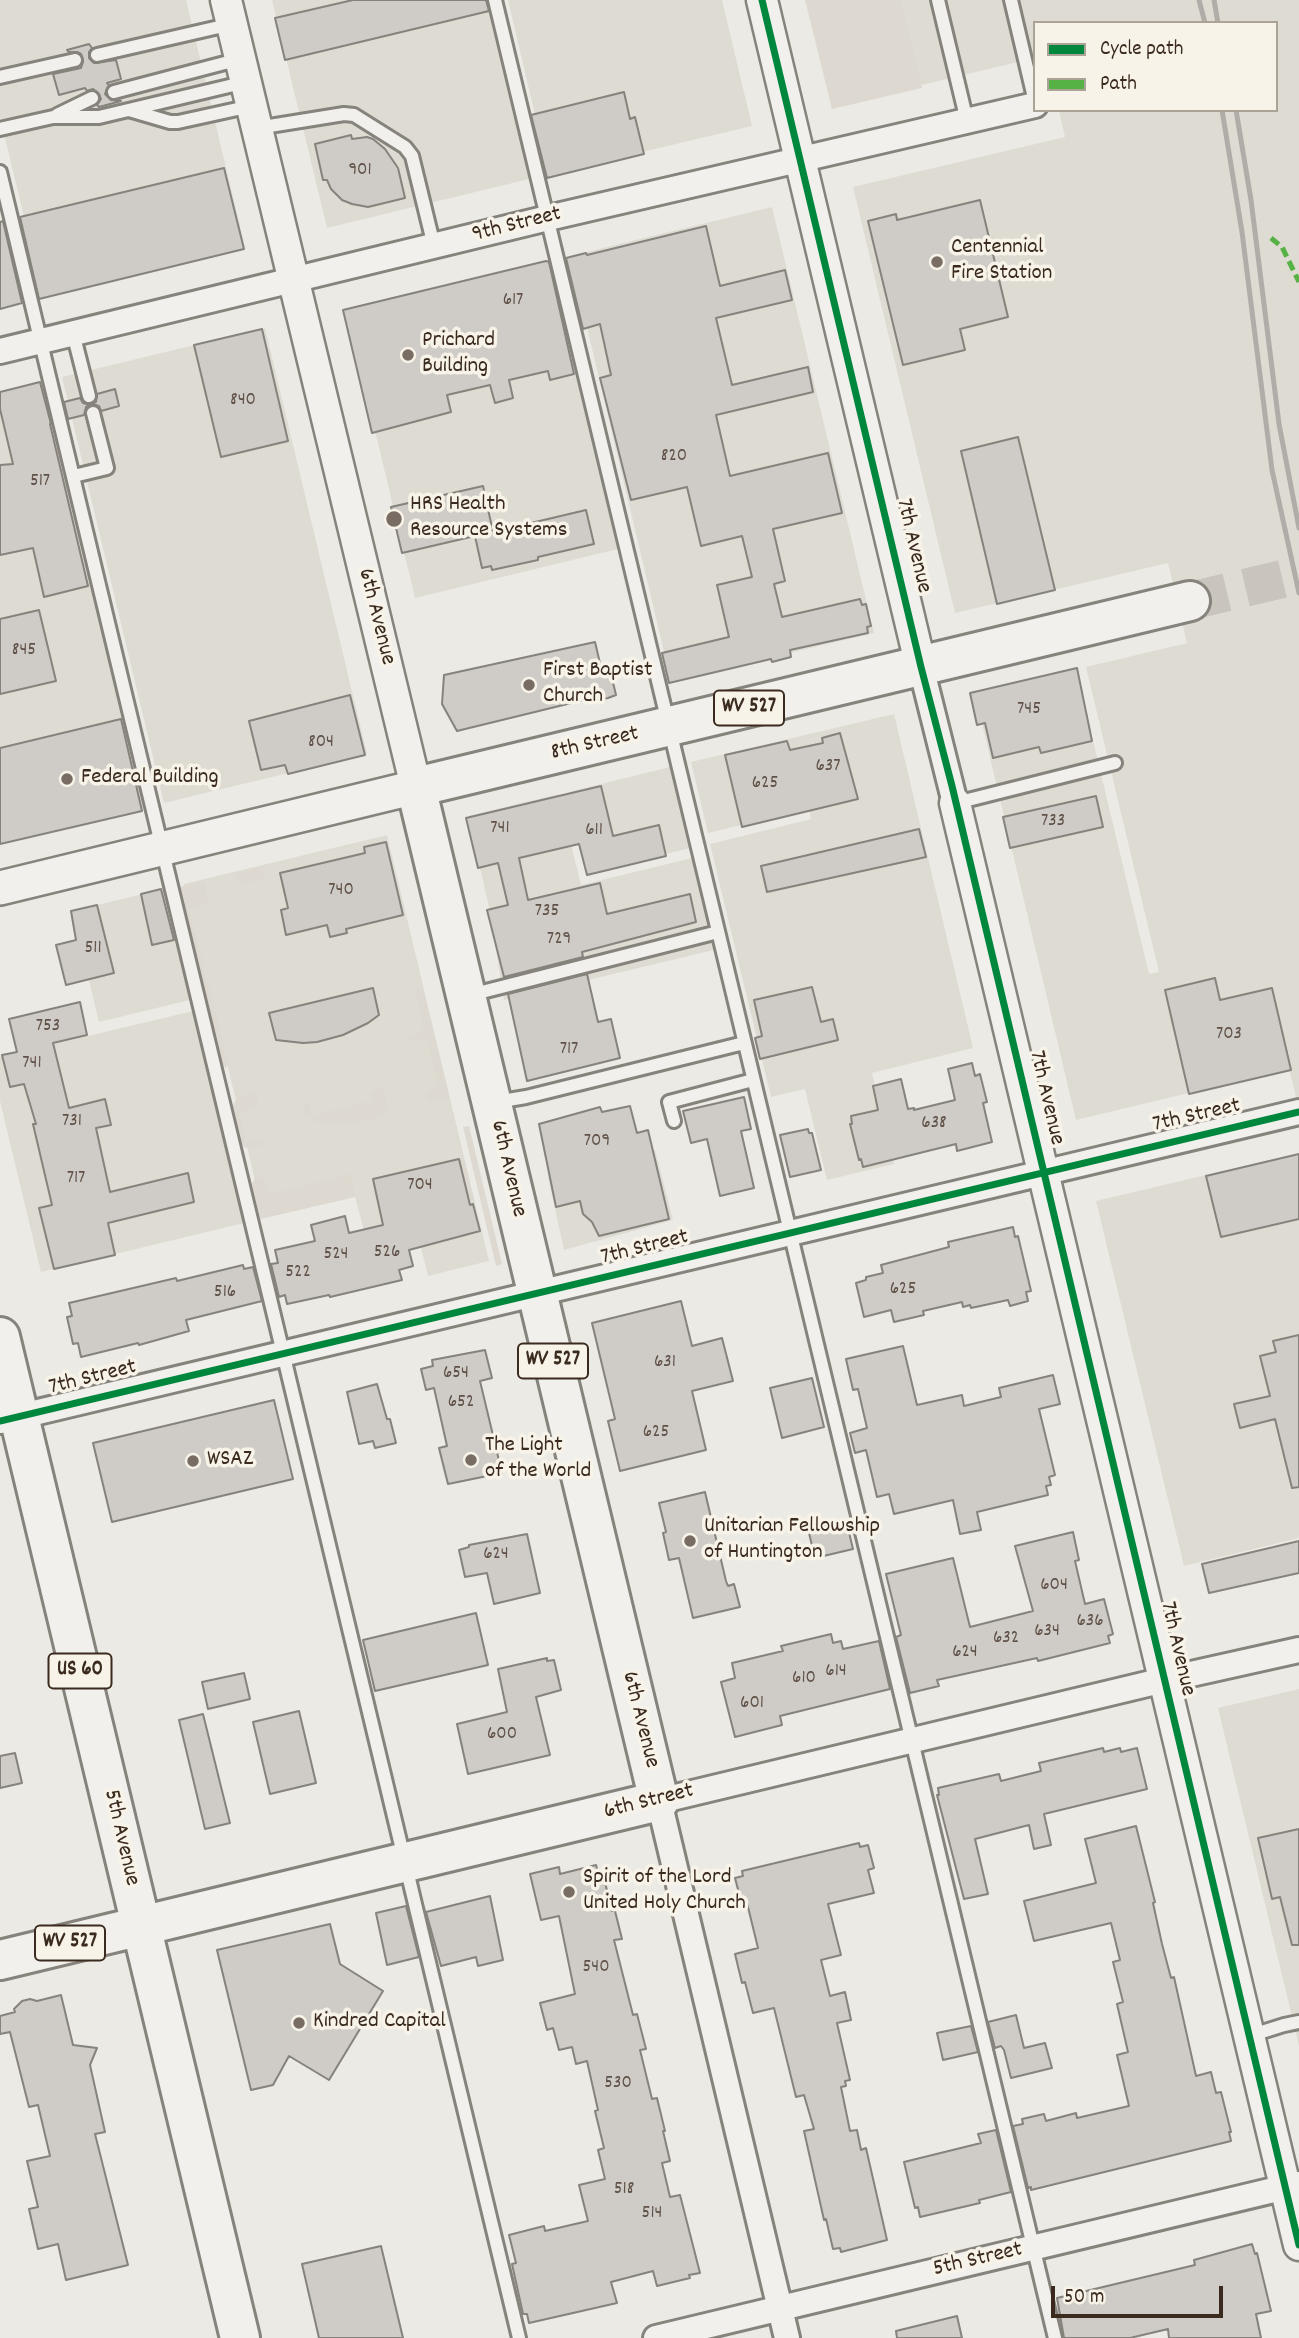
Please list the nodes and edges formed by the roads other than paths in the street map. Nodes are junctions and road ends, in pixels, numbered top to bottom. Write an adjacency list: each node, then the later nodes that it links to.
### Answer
1 (495, 0): 20 (lane)
2 (762, 0): 18 (street, 7th Avenue)
3 (939, 0): 16 (lane)
4 (1011, 0): 11 (lane)
5 (229, 12): 6 (lane); 10 (street, 6th Avenue)
6 (97, 55)
7 (75, 60): 8 (lane)
8 (0, 77)
9 (114, 92): 10 (lane)
10 (249, 94): 14 (lane); 14 (lane); 21 (lane); 22 (street, 6th Avenue)
11 (1033, 95)
12 (92, 97): 15 (lane)
13 (1033, 104): 16 (street, 9th Street)
14 (129, 110): 15 (lane)
15 (53, 117): 17 (lane)
16 (967, 121): 18 (street, 9th Street)
17 (0, 129)
18 (800, 159): 20 (street, 9th Street); 30 (street, 7th Avenue)
19 (0, 172): 24 (lane)
20 (548, 218): 21 (street, 9th Street); 31 (lane)
21 (434, 246): 22 (street, 9th Street)
22 (294, 280): 23 (street, 9th Street); 33 (street, 6th Avenue)
23 (73, 333): 24 (street, 9th Street); 26 (lane)
24 (40, 341): 25 (street, 9th Street); 28 (lane)
25 (0, 351)
26 (89, 396)
27 (93, 413): 28 (lane)
28 (74, 476): 35 (lane)
29 (1190, 601): 30 (main road, 8th Street / WV 527)
30 (921, 667): 31 (main road, 8th Street / WV 527); 34 (street, 7th Avenue)
31 (668, 727): 33 (main road, 8th Street / WV 527); 37 (lane)
32 (1115, 763): 34 (lane)
33 (416, 787): 35 (main road, 8th Street); 38 (main road, 6th Avenue / WV 527)
34 (955, 803): 44 (street, 7th Avenue)
35 (163, 849): 36 (main road, 8th Street); 48 (lane)
36 (0, 888)
37 (718, 932): 38 (lane); 39 (lane)
38 (466, 995): 41 (main road, 6th Avenue / WV 527)
39 (744, 1043): 40 (lane); 41 (lane)
40 (753, 1080): 43 (lane); 45 (lane)
41 (491, 1103): 46 (main road, 6th Avenue / WV 527)
42 (1299, 1112): 44 (street, 7th Street)
43 (674, 1121)
44 (1043, 1173): 45 (street, 7th Street); 51 (street, 7th Avenue)
45 (790, 1234): 46 (street, 7th Street); 52 (lane)
46 (537, 1295): 48 (street, 7th Street); 53 (main road, 6th Avenue / WV 527)
47 (0, 1337): 49 (main road, 5th Avenue / US 60)
48 (283, 1353): 49 (street, 7th Street); 54 (lane)
49 (10, 1419): 55 (main road, 5th Avenue / US 60)
50 (1299, 1650): 51 (street, 6th Street)
51 (1164, 1680): 52 (street, 6th Street); 58 (street, 7th Avenue)
52 (912, 1740): 53 (street, 6th Street); 61 (lane)
53 (659, 1801): 54 (main road, 6th Street / WV 527); 62 (street, 6th Avenue)
54 (405, 1862): 55 (main road, 6th Street / WV 527); 64 (lane)
55 (140, 1925): 56 (main road, 6th Street / WV 527); 63 (main road, 5th Avenue / US 60)
56 (0, 1960)
57 (1299, 2022): 58 (lane)
58 (1249, 2036): 59 (street, 7th Avenue)
59 (1292, 2186): 60 (street, 7th Avenue); 61 (street, 5th Street)
60 (1299, 2245)
61 (1033, 2248): 62 (street, 5th Street); 67 (lane)
62 (780, 2308): 65 (street, 5th Street); 66 (street, 6th Avenue)
63 (240, 2338)
64 (519, 2338)
65 (656, 2338)
66 (787, 2338)
67 (1055, 2338)

